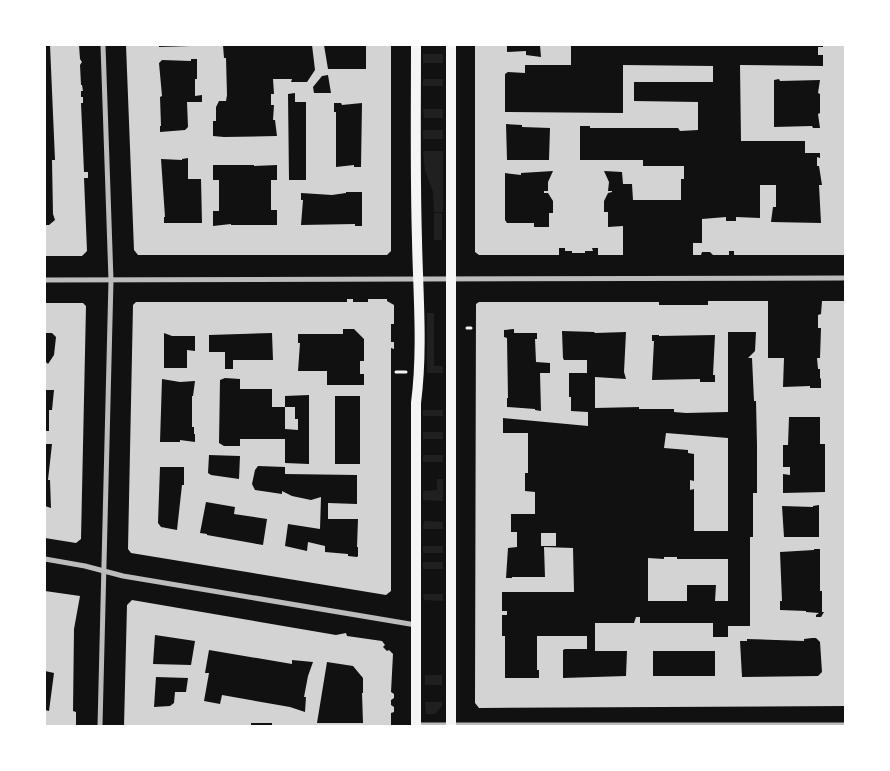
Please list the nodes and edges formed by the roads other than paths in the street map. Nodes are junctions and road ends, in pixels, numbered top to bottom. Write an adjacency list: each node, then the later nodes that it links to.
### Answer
1 (103, 45): 8 (street)
2 (416, 45): 6 (main road)
3 (451, 45): 4 (main road)
4 (450, 278): 5 (street); 6 (street); 15 (main road)
5 (845, 278)
6 (418, 279): 8 (street); 11 (main road)
7 (45, 280): 8 (street)
8 (111, 280): 10 (street)
9 (45, 559): 10 (street)
10 (104, 571): 11 (street); 13 (street)
11 (416, 625): 14 (main road)
12 (845, 725): 16 (street)
13 (100, 726)
14 (416, 726): 15 (street)
15 (451, 726): 16 (street)
16 (664, 726)

